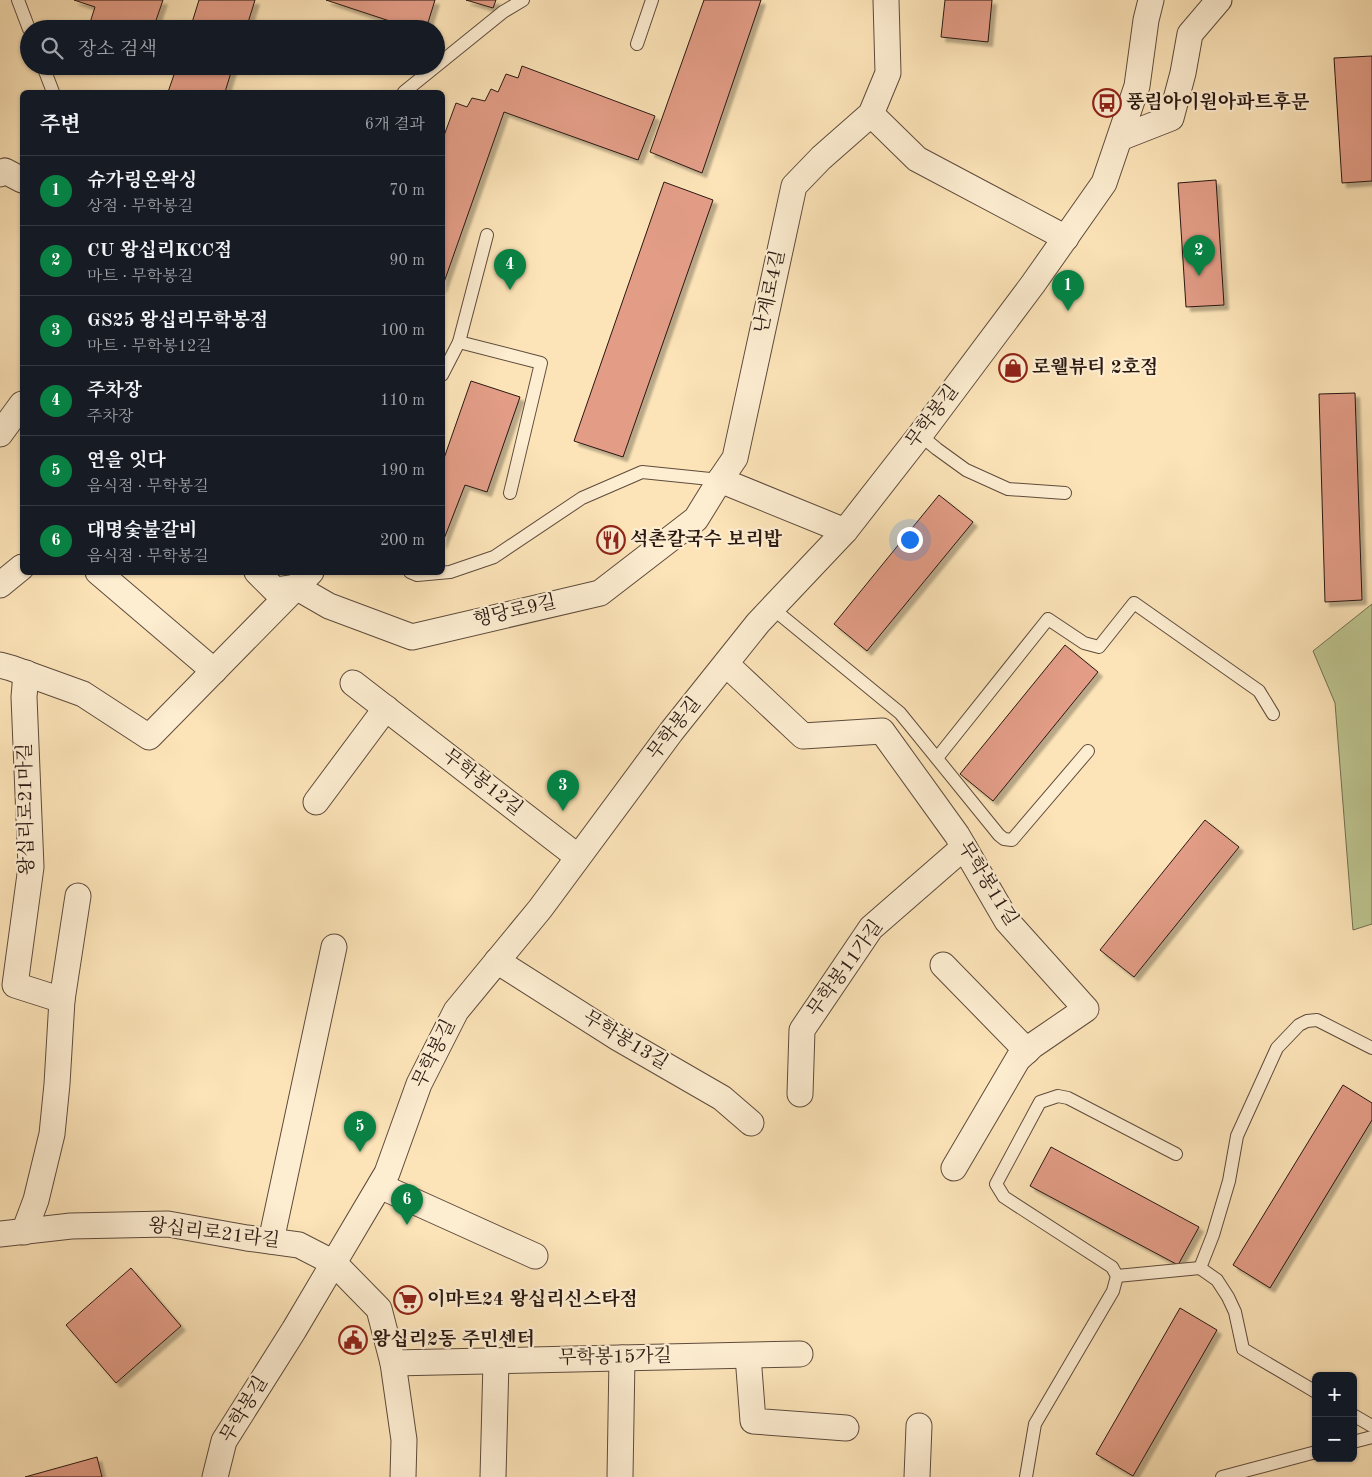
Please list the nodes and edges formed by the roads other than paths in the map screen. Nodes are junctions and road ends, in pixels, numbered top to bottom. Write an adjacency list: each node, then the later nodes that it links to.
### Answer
1 (18, 0): 7 (lane)
2 (523, 0): 9 (lane)
3 (652, 0): 8 (lane)
4 (886, 0): 14 (street, 난계로4길)
5 (1150, 0): 15 (street, 무학봉길)
6 (1219, 0): 15 (street)
7 (26, 20)
8 (637, 44)
9 (445, 59)
10 (47, 75): 12 (lane)
11 (425, 75): 13 (lane)
12 (53, 90)
13 (406, 90)
14 (871, 114): 19 (street); 25 (street, 난계로4길)
15 (1120, 138): 19 (street, 무학봉길)
16 (0, 174): 17 (street)
17 (20, 179)
18 (487, 235): 20 (lane)
19 (1066, 238): 24 (street, 무학봉길)
20 (459, 342): 21 (lane); 26 (lane)
21 (445, 369)
22 (20, 407): 23 (street)
23 (0, 434)
24 (920, 435): 27 (lane); 28 (street, 무학봉길)
25 (720, 480): 28 (street); 30 (lane); 33 (street, 행당로9길)
26 (510, 493)
27 (1065, 493)
28 (845, 531): 35 (street, 무학봉길)
29 (20, 569): 34 (street)
30 (445, 572)
31 (102, 575): 38 (street)
32 (260, 575): 33 (street)
33 (303, 580): 38 (street)
34 (0, 585)
35 (772, 608): 36 (street, 무학봉길); 44 (lane)
36 (726, 664): 46 (street, 무학봉11길); 47 (street, 무학봉길)
37 (0, 665): 39 (street)
38 (214, 671): 39 (street)
39 (26, 673): 52 (street, 왕십리로21마길)
40 (353, 683): 41 (street, 무학봉12길)
41 (386, 708): 45 (street); 47 (street, 무학봉12길)
42 (1273, 714): 44 (lane)
43 (1088, 751): 44 (lane)
44 (937, 758)
45 (316, 802)
46 (964, 847): 54 (street, 무학봉11길); 55 (street, 무학봉11가길)
47 (578, 857): 50 (street, 무학봉길)
48 (78, 896): 52 (street)
49 (334, 947): 61 (street)
50 (497, 961): 56 (street, 무학봉13길); 59 (street, 무학봉길)
51 (943, 965): 54 (street)
52 (62, 1000): 60 (street)
53 (1372, 1048): 64 (lane)
54 (1027, 1051): 58 (street, 무학봉11길)
55 (800, 1094)
56 (751, 1123)
57 (1176, 1154): 65 (lane)
58 (954, 1168)
59 (380, 1186): 62 (street); 63 (street, 무학봉길)
60 (12, 1233): 61 (street, 왕십리로21라길)
61 (271, 1241): 63 (street, 왕십리로21라길)
62 (535, 1256)
63 (334, 1263): 70 (street); 79 (street, 무학봉길)
64 (1200, 1268): 65 (lane); 71 (lane)
65 (1117, 1276): 84 (lane)
66 (800, 1354): 67 (street, 무학봉15가길)
67 (748, 1356): 68 (street, 무학봉15가길); 75 (street)
68 (622, 1358): 69 (street, 무학봉15가길); 82 (street)
69 (496, 1361): 70 (street, 무학봉15가길); 81 (street)
70 (393, 1363): 80 (street)
71 (1312, 1390)
72 (1356, 1417): 74 (lane)
73 (919, 1426): 83 (street)
74 (1372, 1426)
75 (846, 1428)
76 (1372, 1437): 77 (lane)
77 (1357, 1441)
78 (1312, 1453): 85 (lane)
79 (215, 1477)
80 (403, 1477)
81 (493, 1477)
82 (620, 1477)
83 (917, 1477)
84 (1026, 1477)
85 (1222, 1477)

